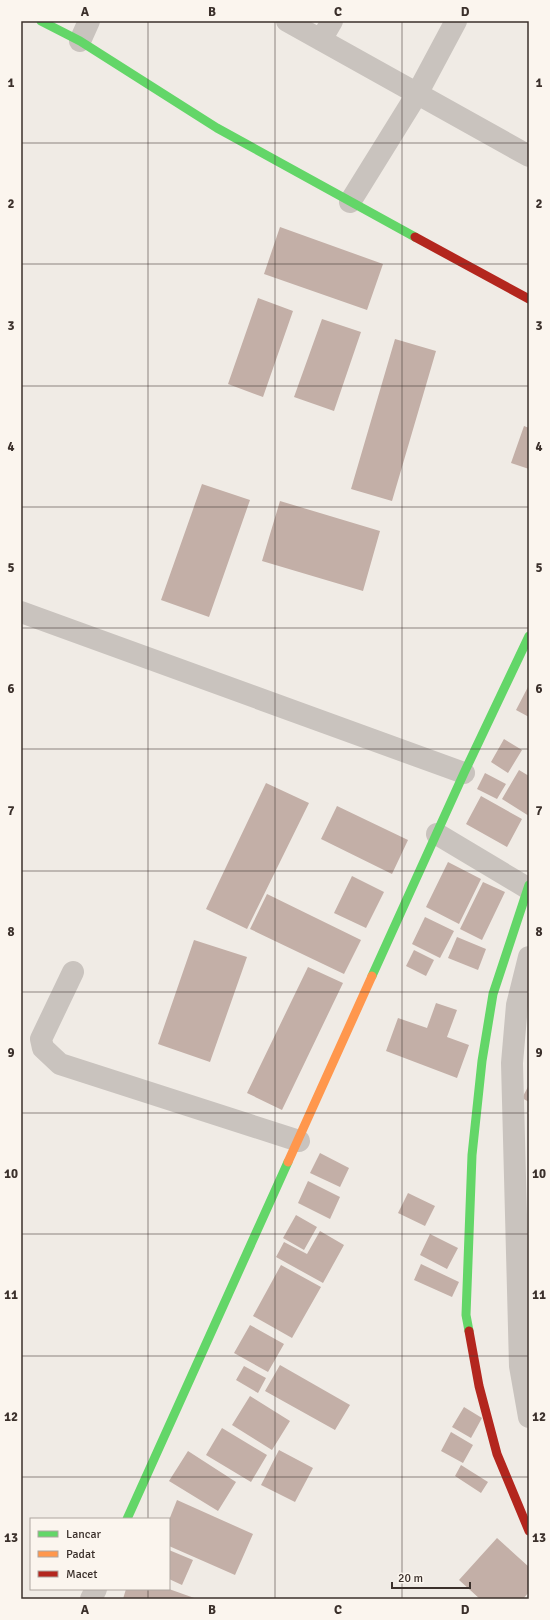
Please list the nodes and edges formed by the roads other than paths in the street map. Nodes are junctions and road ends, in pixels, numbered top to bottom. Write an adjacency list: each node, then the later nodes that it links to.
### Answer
1 (41, 21): 7 (street)
2 (89, 21): 7 (street)
3 (287, 21): 6 (street)
4 (332, 21): 6 (street)
5 (456, 21): 8 (street)
6 (322, 40): 8 (street)
7 (80, 42): 10 (street)
8 (417, 94): 9 (street); 10 (street)
9 (529, 156)
10 (350, 202): 11 (street)
11 (529, 299)
12 (21, 612): 14 (street)
13 (529, 636): 14 (street)
14 (464, 773): 15 (street)
15 (437, 834): 16 (street); 19 (street)
16 (528, 887): 22 (street)
17 (529, 957): 20 (street)
18 (73, 972): 19 (street)
19 (299, 1141): 21 (street)
20 (529, 1417)
21 (127, 1518)
22 (529, 1531)
23 (96, 1590): 24 (street)
24 (91, 1599)

